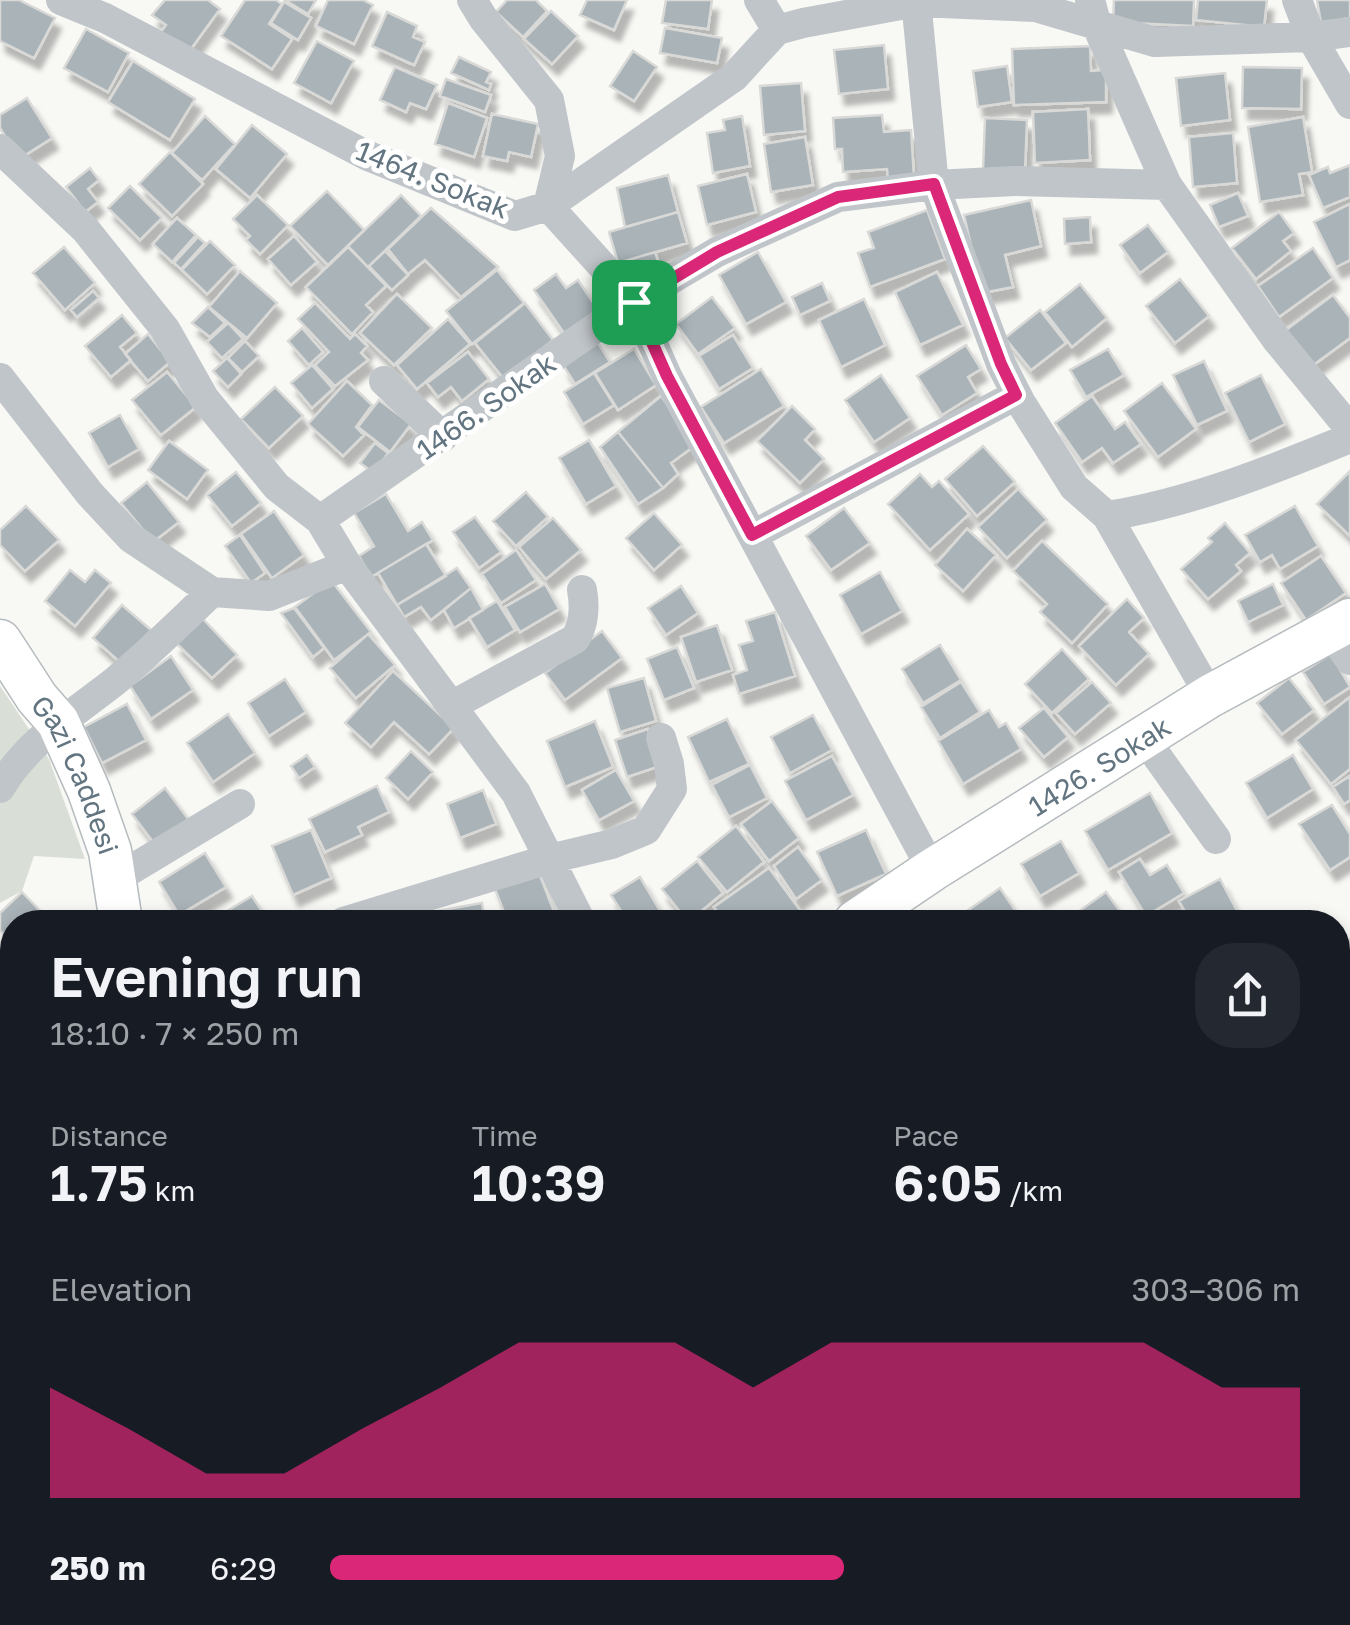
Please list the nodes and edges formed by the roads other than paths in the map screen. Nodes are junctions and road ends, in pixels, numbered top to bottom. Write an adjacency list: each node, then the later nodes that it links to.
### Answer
1 (61, 0): 14 (street, 1464. Sokak)
2 (472, 0): 14 (street)
3 (758, 0): 7 (street)
4 (1297, 0): 9 (street)
5 (916, 1): 6 (street); 7 (street); 12 (street)
6 (1093, 13): 9 (street); 13 (street)
7 (776, 30): 14 (street)
8 (1350, 32): 9 (street)
9 (1311, 37): 10 (street)
10 (1350, 104)
11 (0, 149): 23 (street)
12 (934, 184): 13 (street, 1466. Sokak); 15 (street, 1466. Sokak); 18 (street)
13 (1167, 184): 19 (street)
14 (548, 206): 15 (street, 1464. Sokak)
15 (634, 302): 20 (street, 1466. Sokak); 24 (street, 1464. Sokak)
16 (0, 378): 27 (street)
17 (384, 380): 20 (street)
18 (1016, 395): 22 (street); 24 (street)
19 (1345, 408)
20 (443, 437): 23 (street, 1466. Sokak)
21 (1350, 438): 22 (street)
22 (1106, 516): 30 (street)
23 (320, 520): 25 (street)
24 (752, 535): 39 (street, 1464. Sokak)
25 (347, 565): 27 (street); 31 (street)
26 (582, 590): 31 (street)
27 (212, 592): 32 (street)
28 (1343, 637): 30 (main road, 1426. Sokak)
29 (0, 641): 32 (main road, Gazi Caddesi)
30 (1210, 696): 34 (main road, 1426. Sokak)
31 (453, 705): 38 (street)
32 (58, 722): 35 (street); 40 (main road, Gazi Caddesi)
33 (660, 738): 38 (street)
34 (1144, 738): 37 (street); 39 (main road, 1426. Sokak)
35 (0, 788)
36 (240, 804): 40 (street)
37 (1216, 839)
38 (550, 859): 42 (street); 43 (street)
39 (932, 870): 44 (main road, 1426. Sokak)
40 (114, 880): 41 (main road, Gazi Caddesi)
41 (119, 910)
42 (382, 910)
43 (575, 910)
44 (873, 910)

